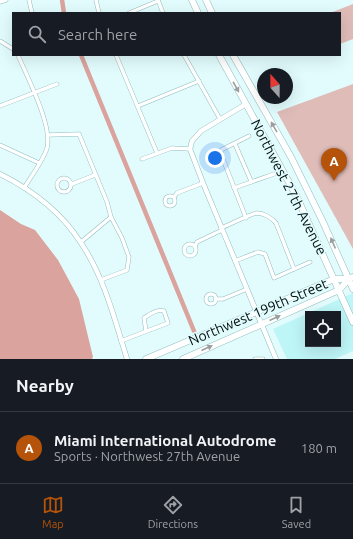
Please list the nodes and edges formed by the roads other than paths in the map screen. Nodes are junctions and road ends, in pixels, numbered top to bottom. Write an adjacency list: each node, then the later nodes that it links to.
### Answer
1 (6, 0): 7 (street)
2 (29, 0): 8 (street)
3 (96, 0): 9 (street)
4 (158, 0): 10 (street); 11 (street)
5 (192, 0): 12 (main road)
6 (206, 0): 13 (main road)
7 (0, 2)
8 (32, 12)
9 (99, 12)
10 (131, 12)
11 (163, 12)
12 (198, 12)
13 (212, 12)
14 (0, 40): 15 (street)
15 (12, 48)
16 (18, 56): 23 (street)
17 (116, 56): 26 (street)
18 (185, 56): 21 (street)
19 (220, 56): 24 (main road, Northwest 27th Avenue, one-way to 24)
20 (234, 56): 34 (main road, Northwest 27th Avenue, one-way to 20)
21 (199, 81): 26 (street); 27 (street)
22 (57, 84): 23 (street)
23 (34, 92): 25 (street); 28 (street)
24 (246, 104): 27 (street); 37 (main road, Northwest 27th Avenue)
25 (0, 106)
26 (138, 106): 33 (street)
27 (220, 119): 32 (street)
28 (48, 135): 36 (street); 40 (street)
29 (249, 136): 30 (street)
30 (235, 144): 41 (street); 45 (street)
31 (0, 145): 36 (street)
32 (190, 149): 33 (street); 42 (street)
33 (157, 153): 35 (street)
34 (290, 157): 37 (main road); 55 (main road, Northwest 27th Avenue, one-way to 34)
35 (142, 159)
36 (39, 163): 44 (street)
37 (279, 163): 56 (main road, Northwest 27th Avenue)
38 (0, 174): 44 (street)
39 (274, 174): 41 (street)
40 (95, 175): 43 (street); 47 (street)
41 (251, 182): 45 (street)
42 (203, 183): 46 (street); 49 (street)
43 (72, 184): 43 (street)
44 (24, 188): 50 (street)
45 (234, 188): 48 (street)
46 (174, 197)
47 (111, 217): 50 (street); 57 (street)
48 (246, 218): 49 (street); 54 (street)
49 (222, 229): 51 (street); 52 (street)
50 (81, 242): 57 (street)
51 (195, 246)
52 (235, 261): 54 (street); 58 (street)
53 (310, 262): 54 (street)
54 (294, 269)
55 (351, 278): 56 (main road, Northwest 199th Street); 59 (main road, Northwest 27th Avenue); 60 (main road, Northwest 199th Street)
56 (334, 279): 60 (main road, Northwest 27th Avenue); 62 (main road, Northwest 199th Street)
57 (101, 280): 66 (street)
58 (247, 289): 61 (street); 62 (street)
59 (353, 289)
60 (339, 290): 63 (main road, Northwest 27th Avenue); 64 (main road, Northwest 199th Street, one-way to 60)
61 (216, 299)
62 (256, 312): 64 (street); 68 (main road, Northwest 199th Street)
63 (353, 322)
64 (261, 325): 69 (main road, Northwest 199th Street, one-way to 64); 72 (street)
65 (146, 331): 65 (street); 66 (street)
66 (121, 341): 67 (street)
67 (127, 359)
68 (146, 359)
69 (182, 359)
70 (255, 359): 71 (street)
71 (263, 359)
72 (275, 359)

